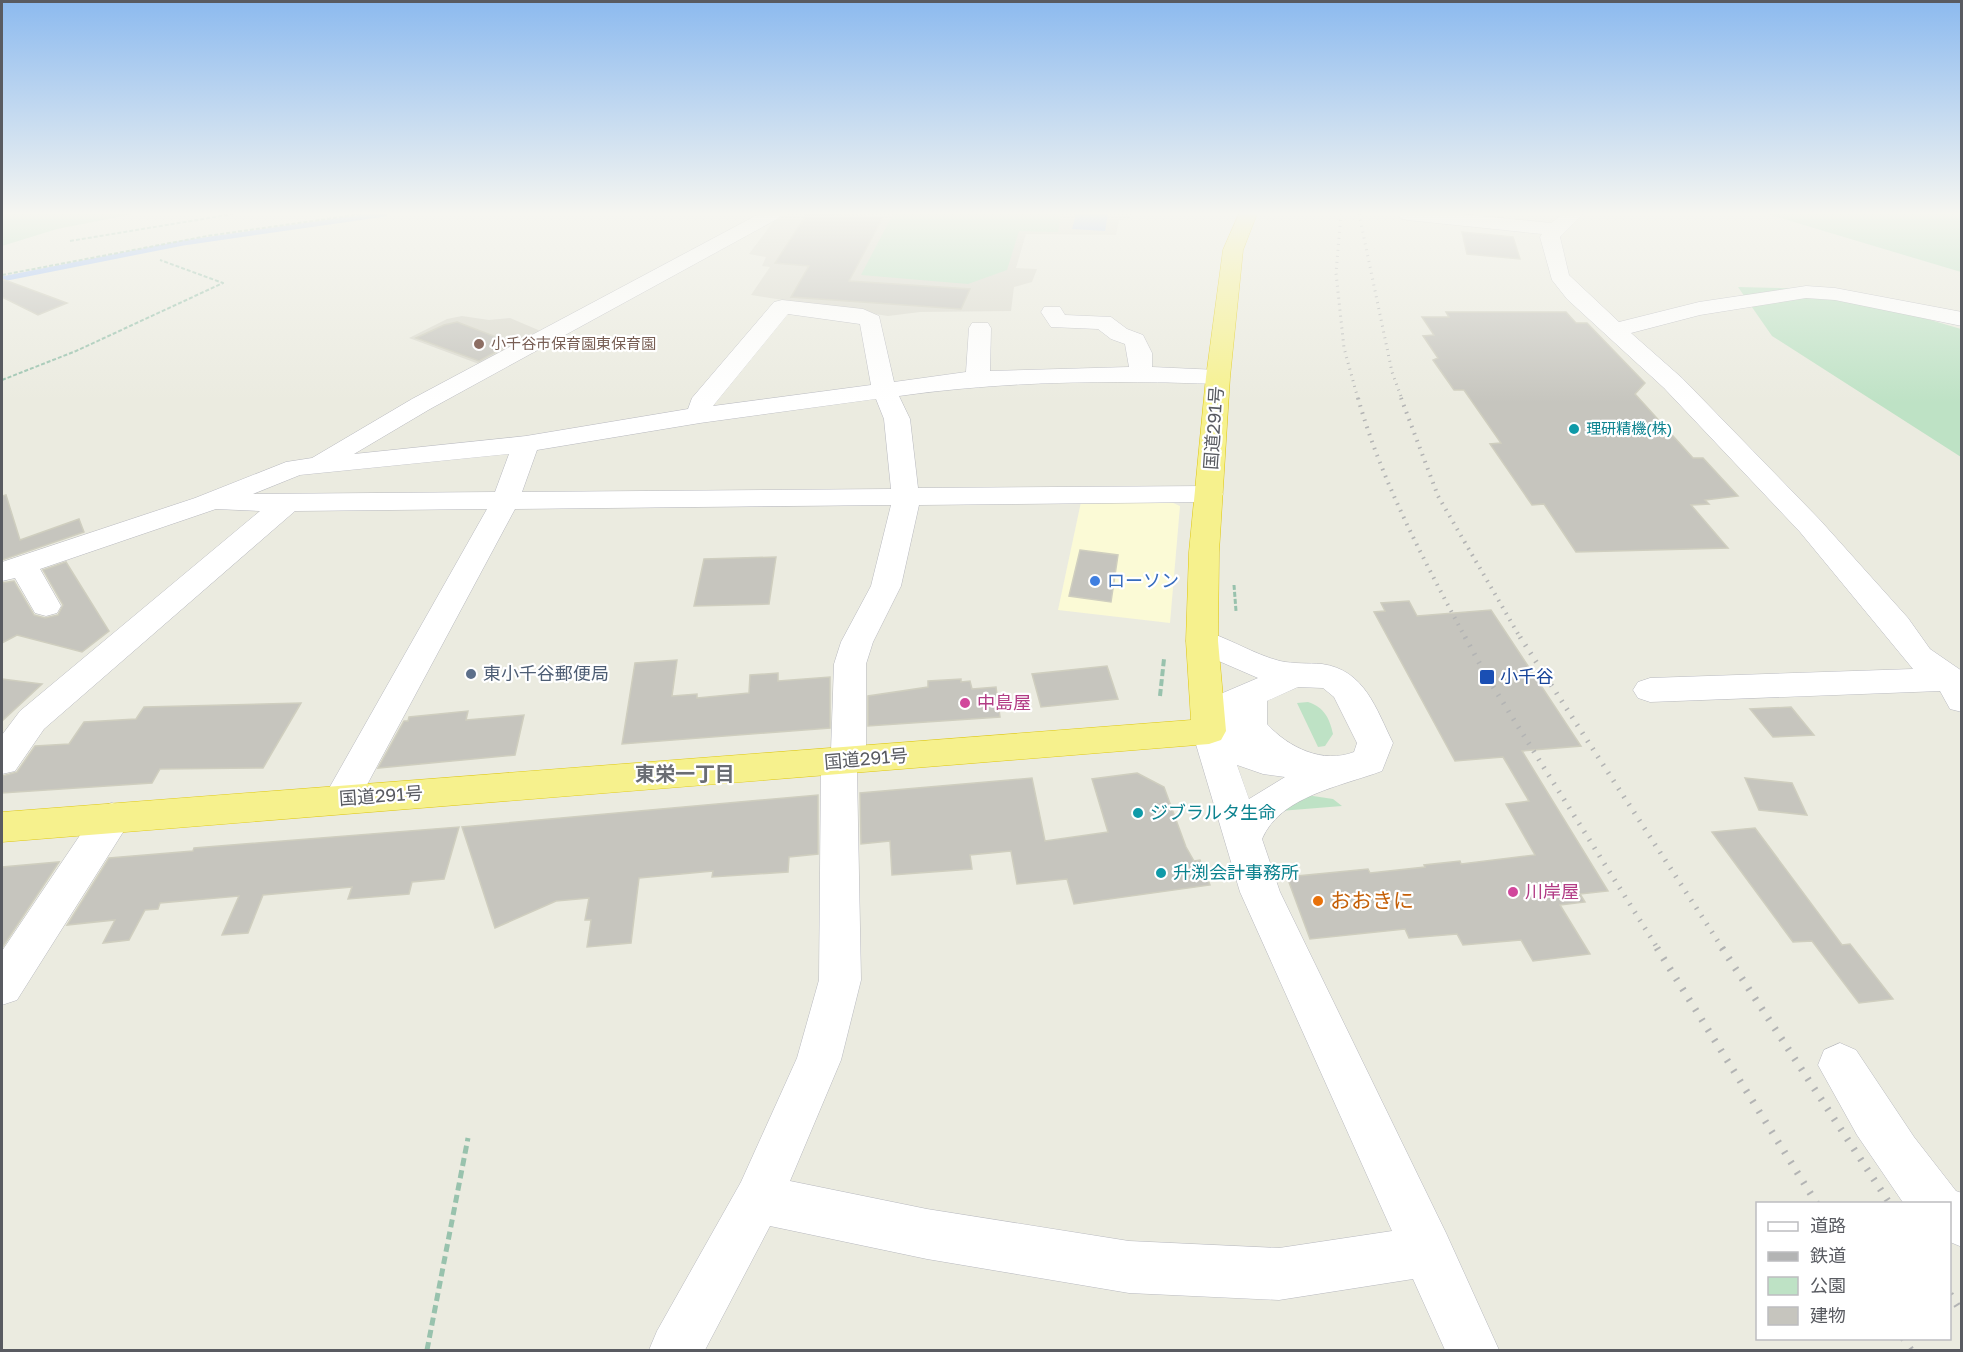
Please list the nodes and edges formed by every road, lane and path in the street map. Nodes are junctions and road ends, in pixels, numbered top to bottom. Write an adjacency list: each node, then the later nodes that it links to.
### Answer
1 (207, 277): 12 (path)
2 (655, 277): 16 (street)
3 (1230, 277): 10 (highway, 国道291号)
4 (1560, 277): 8 (street)
5 (1052, 312): 9 (street)
6 (1962, 319): 8 (street)
7 (980, 328): 11 (street)
8 (1616, 330): 29 (street)
9 (1141, 374): 10 (street); 11 (street)
10 (1218, 377): 17 (highway, 国道291号)
11 (978, 378): 13 (street)
12 (2, 380)
13 (884, 390): 14 (street); 14 (street); 18 (street)
14 (700, 415): 15 (street)
15 (526, 444): 16 (street); 20 (street)
16 (314, 467): 21 (street)
17 (1209, 494): 18 (street); 26 (highway, 国道291号)
18 (906, 499): 20 (street); 35 (street)
19 (288, 502): 20 (street); 21 (street); 34 (street)
20 (505, 502): 38 (street)
21 (205, 504): 22 (street)
22 (12, 569): 24 (street)
23 (1234, 579): 25 (path)
24 (46, 606)
25 (1236, 611)
26 (1202, 641): 28 (street); 33 (highway, 国道291号)
27 (1164, 659): 32 (path)
28 (1294, 675): 31 (street); 37 (street)
29 (1956, 689): 30 (street)
30 (1650, 690)
31 (1253, 693): 33 (street); 36 (street)
32 (1160, 696)
33 (1209, 731): 35 (highway, 国道291号); 36 (street); 41 (street)
34 (2, 761)
35 (843, 761): 38 (highway, 国道291号); 45 (street)
36 (1301, 766): 37 (street)
37 (1345, 771): 41 (street)
38 (341, 799): 39 (highway, 国道291号)
39 (112, 818): 40 (highway, 国道291号); 42 (street)
40 (2, 827)
41 (1243, 840): 47 (street)
42 (2, 986)
43 (1840, 1065): 46 (street)
44 (468, 1138): 48 (path)
45 (758, 1199): 47 (street); 49 (street)
46 (1936, 1202)
47 (1428, 1251): 50 (street)
48 (427, 1350)
49 (676, 1350)
50 (1472, 1350)

